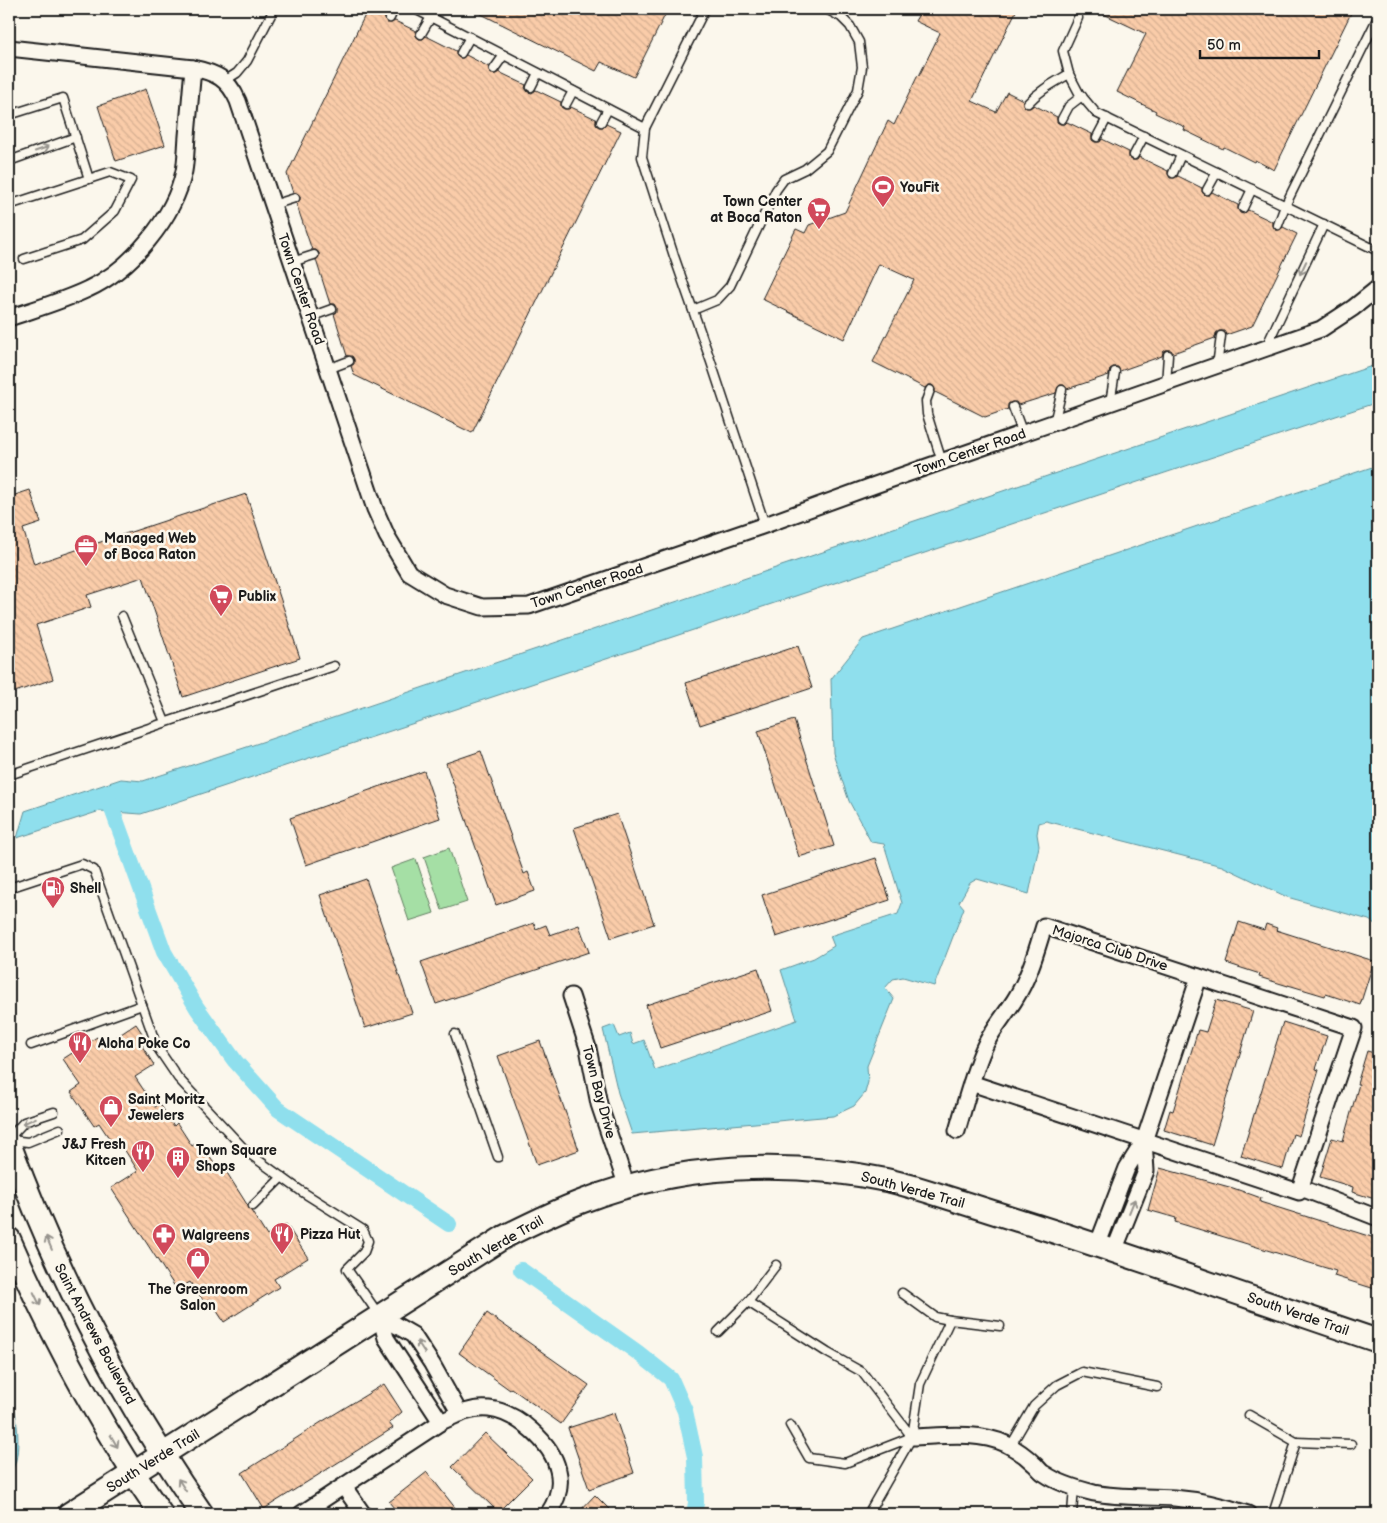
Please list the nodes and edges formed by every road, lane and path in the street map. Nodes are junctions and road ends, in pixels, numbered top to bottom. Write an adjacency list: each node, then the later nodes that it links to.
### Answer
1 (274, 9): 19 (lane)
2 (394, 9): 8 (lane)
3 (415, 9): 6 (lane)
4 (705, 9): 30 (lane)
5 (826, 9): 55 (lane)
6 (431, 17): 10 (lane); 11 (lane)
7 (1378, 17): 45 (lane)
8 (390, 18)
9 (1078, 18): 18 (lane)
10 (421, 34)
11 (470, 37): 13 (lane); 14 (lane)
12 (9, 48): 15 (street)
13 (461, 53)
14 (504, 55): 16 (lane); 17 (lane)
15 (193, 68): 19 (street); 57 (street)
16 (494, 70)
17 (538, 72): 20 (lane); 21 (lane)
18 (1069, 74): 22 (lane); 23 (lane)
19 (226, 80): 44 (street, Town Center Road)
20 (531, 87)
21 (573, 91): 24 (lane); 25 (lane)
22 (1082, 96): 27 (lane); 28 (lane)
23 (1028, 103)
24 (566, 104)
25 (608, 109): 29 (lane); 30 (lane)
26 (9, 115): 32 (lane)
27 (1107, 118): 31 (lane); 33 (lane)
28 (1062, 119)
29 (602, 122)
30 (645, 128): 55 (lane)
31 (1144, 136): 34 (lane); 35 (lane)
32 (76, 137): 36 (lane, one-way to 32); 39 (lane)
33 (1097, 137)
34 (1134, 155)
35 (1181, 155): 37 (lane); 38 (lane)
36 (9, 161)
37 (1217, 172): 40 (lane); 41 (lane)
38 (1173, 173)
39 (89, 178): 43 (lane); 51 (lane)
40 (1252, 189): 45 (lane); 46 (lane)
41 (1207, 190)
42 (295, 198): 44 (lane)
43 (9, 205)
44 (273, 205): 52 (street, Town Center Road)
45 (1286, 206): 47 (lane); 48 (lane)
46 (1243, 208)
47 (1278, 224)
48 (1324, 224): 49 (lane); 59 (lane, one-way to 59)
49 (1378, 251)
50 (314, 255): 52 (lane)
51 (24, 259)
52 (292, 262): 56 (street, Town Center Road)
53 (1378, 288): 59 (street, Town Center Road)
54 (332, 310): 56 (lane)
55 (694, 310): 73 (lane)
56 (310, 316): 63 (street, Town Center Road)
57 (9, 318)
58 (1221, 336): 62 (lane)
59 (1266, 348): 62 (street, Town Center Road)
60 (1168, 354): 65 (lane)
61 (349, 361): 63 (lane)
62 (1217, 366): 65 (street, Town Center Road)
63 (328, 369): 73 (street, Town Center Road)
64 (1115, 372): 68 (lane)
65 (1166, 384): 68 (street, Town Center Road)
66 (930, 390): 72 (lane)
67 (1062, 390): 70 (lane)
68 (1110, 403): 70 (street, Town Center Road)
69 (1013, 407): 71 (lane)
70 (1054, 423): 71 (street, Town Center Road)
71 (1023, 434): 72 (street, Town Center Road)
72 (942, 462): 73 (street, Town Center Road)
73 (765, 525)
74 (122, 616): 76 (lane)
75 (334, 666): 76 (lane)
76 (165, 722): 77 (lane)
77 (9, 776)
78 (9, 888): 81 (lane)
79 (1199, 977): 84 (street, Majorca Club Drive); 89 (street); 93 (street, Majorca Club Drive)
80 (571, 996): 92 (street, Town Bay Drive)
81 (142, 1005): 83 (lane); 91 (lane)
82 (455, 1034): 90 (lane)
83 (31, 1045)
84 (971, 1083): 87 (street, Majorca Club Drive); 89 (street)
85 (54, 1112): 88 (lane, one-way to 88)
86 (60, 1129): 88 (lane)
87 (957, 1131)
88 (9, 1140): 115 (street, Saint Andrews Boulevard, one-way to 88)
89 (1144, 1141): 93 (street); 97 (street)
90 (498, 1157)
91 (282, 1178): 94 (lane); 101 (lane)
92 (627, 1187): 97 (street, South Verde Trail); 101 (street, South Verde Trail)
93 (1301, 1188): 95 (street)
94 (253, 1206)
95 (1378, 1218)
96 (9, 1239): 116 (street, one-way to 116)
97 (1106, 1249): 105 (street, South Verde Trail)
98 (776, 1265): 100 (lane)
99 (902, 1293): 102 (lane)
100 (748, 1302): 104 (lane); 111 (lane)
101 (380, 1316): 107 (street, one-way to 101); 109 (street); 115 (street, South Verde Trail)
102 (950, 1320): 103 (lane); 111 (lane)
103 (1000, 1326)
104 (718, 1332)
105 (1378, 1341)
106 (1156, 1387): 114 (lane)
107 (460, 1414): 109 (street); 124 (street)
108 (1250, 1415): 112 (lane)
109 (441, 1422): 117 (street)
110 (790, 1425): 111 (lane)
111 (912, 1437): 114 (street); 125 (lane)
112 (1296, 1442): 113 (lane); 128 (lane)
113 (1351, 1444)
114 (1010, 1447): 118 (street)
115 (162, 1456): 116 (street, South Verde Trail); 121 (street, Saint Andrews Boulevard, one-way to 115)
116 (133, 1474): 119 (street, South Verde Trail); 120 (street)
117 (344, 1487): 122 (street); 123 (street)
118 (1074, 1487): 126 (lane); 127 (street)
119 (68, 1514)
120 (161, 1514)
121 (202, 1514)
122 (301, 1514)
123 (364, 1514)
124 (548, 1514)
125 (868, 1514)
126 (1072, 1514)
127 (1248, 1514)
128 (1273, 1514)

